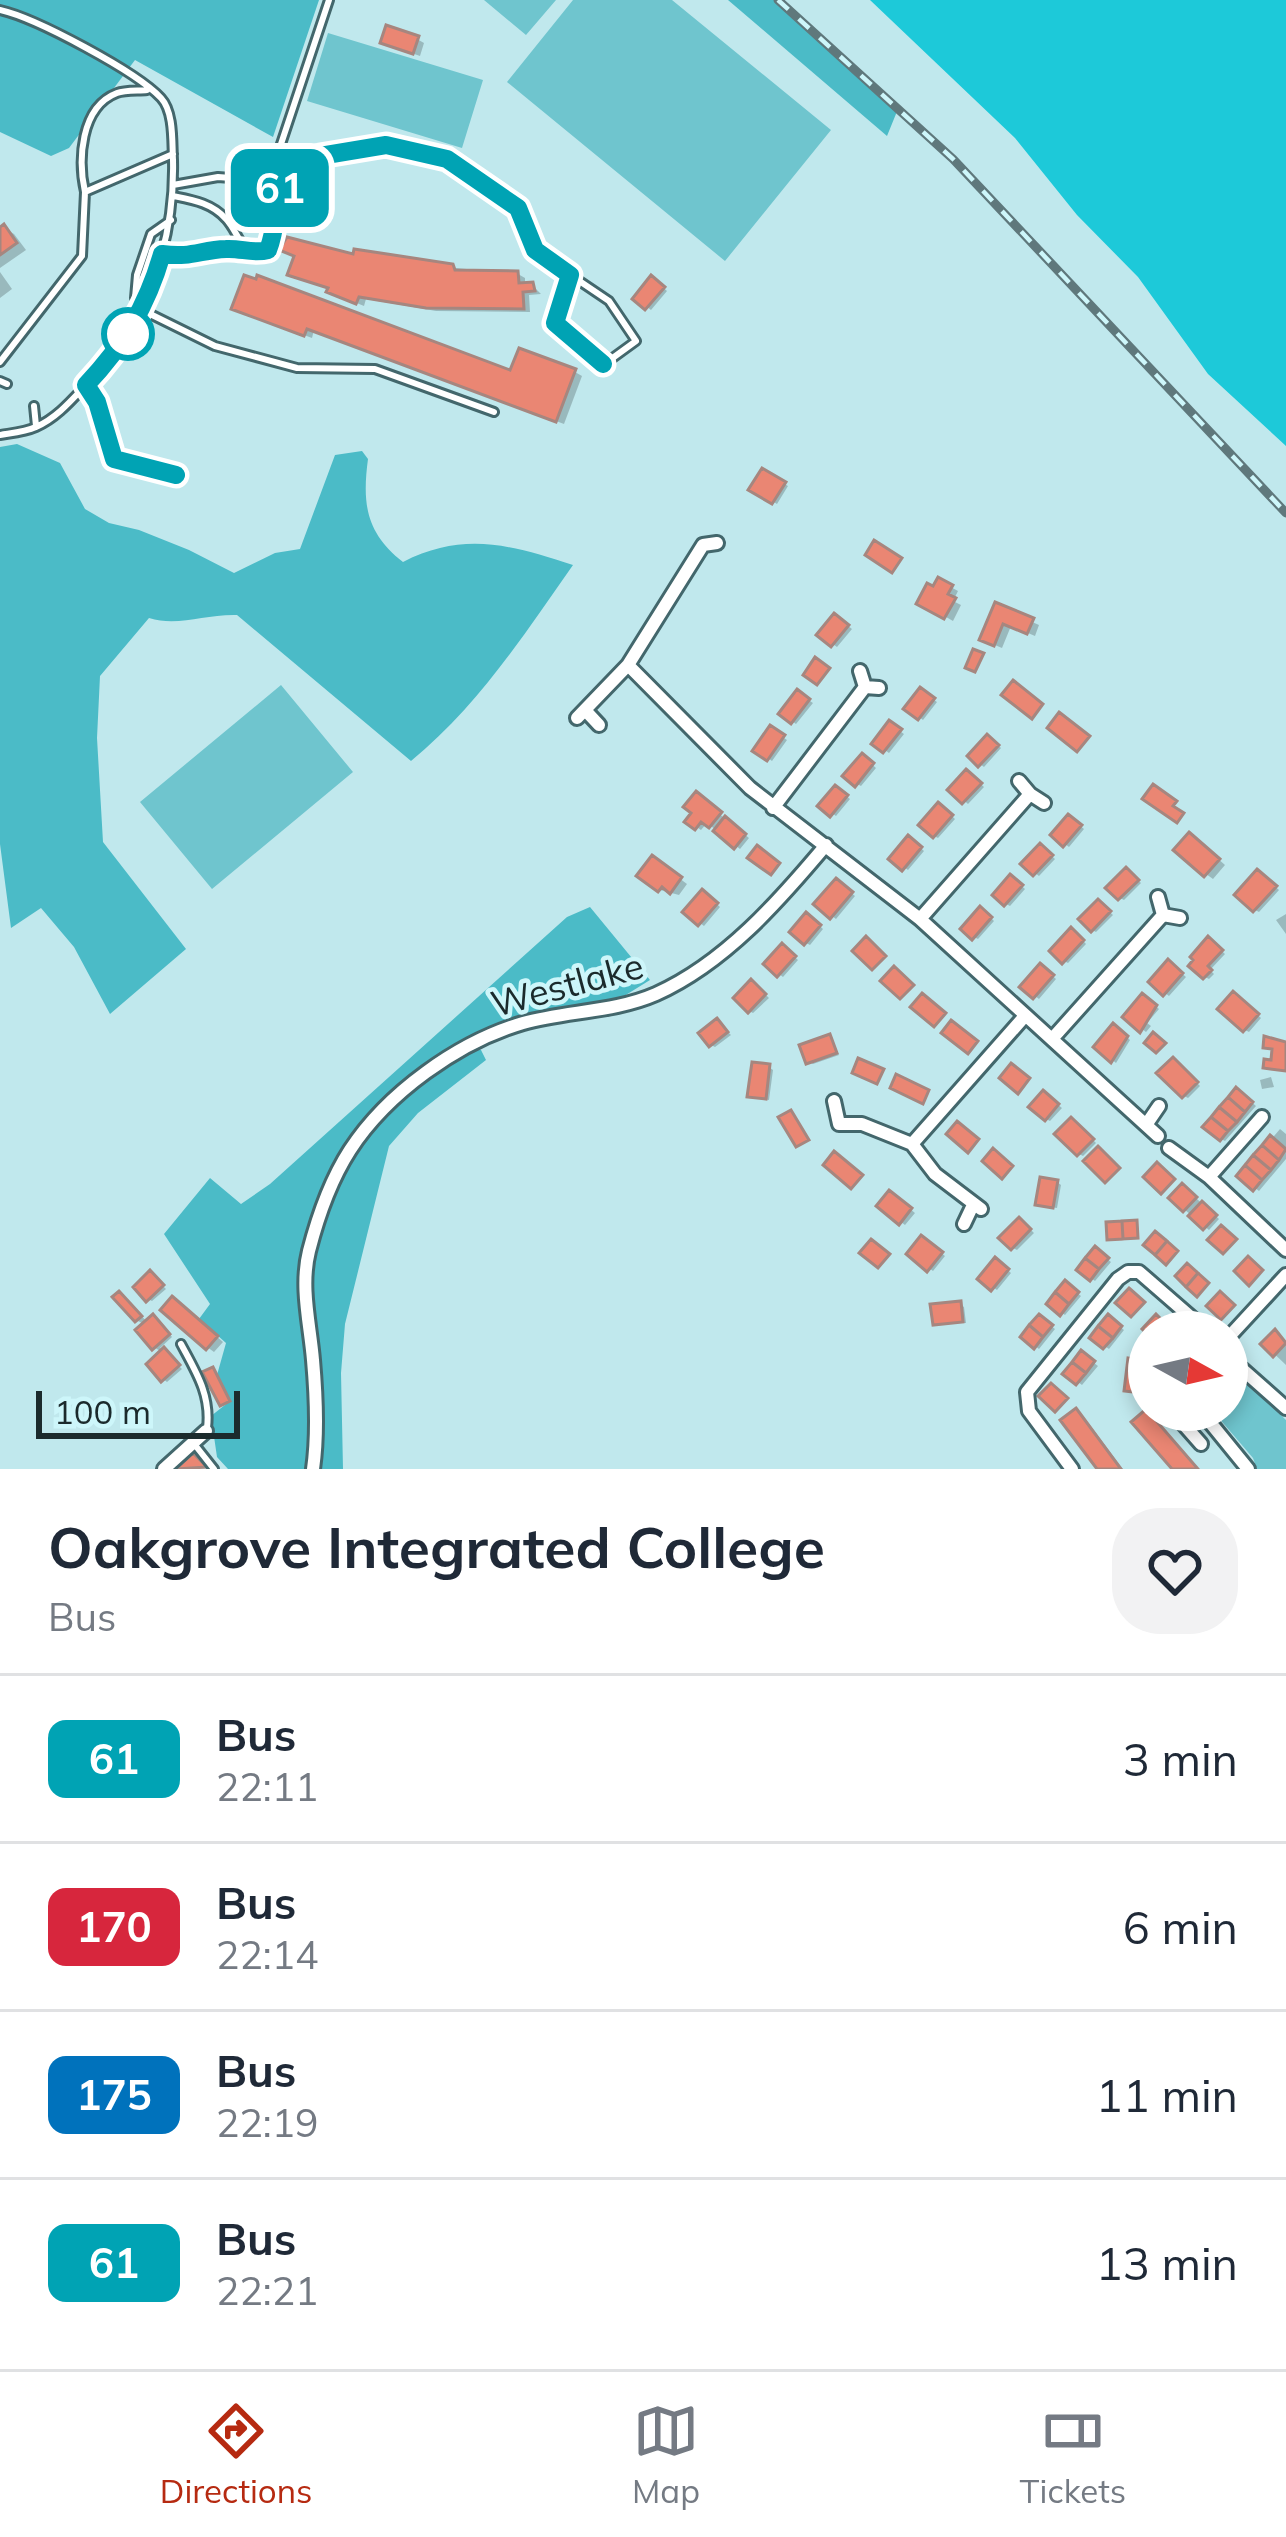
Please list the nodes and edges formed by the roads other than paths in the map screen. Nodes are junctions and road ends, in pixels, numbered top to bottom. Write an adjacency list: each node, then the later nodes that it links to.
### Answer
1 (329, 0): 6 (lane)
2 (0, 10): 3 (lane)
3 (147, 90): 4 (lane); 10 (lane)
4 (173, 154): 5 (lane); 9 (lane)
5 (131, 172): 7 (lane); 10 (lane)
6 (269, 180): 8 (lane); 9 (lane)
7 (134, 182)
8 (282, 182): 13 (lane); 15 (lane)
9 (173, 185): 11 (lane)
10 (85, 192): 17 (lane)
11 (173, 196): 12 (lane); 13 (lane)
12 (171, 220): 14 (lane); 16 (lane)
13 (245, 249): 14 (lane)
14 (162, 254): 16 (lane)
15 (570, 275): 15 (lane)
16 (142, 310): 18 (lane); 20 (lane)
17 (0, 362)
18 (86, 385): 21 (lane); 23 (lane)
19 (34, 406): 21 (lane)
20 (494, 412)
21 (36, 427): 22 (lane)
22 (3, 433)
23 (176, 475)
24 (698, 530): 25 (street)
25 (628, 665): 27 (street); 31 (street)
26 (860, 670): 31 (street)
27 (599, 724)
28 (1019, 781): 29 (street)
29 (1030, 794): 30 (street); 36 (street)
30 (1045, 802)
31 (773, 808): 32 (street)
32 (826, 845): 36 (street); 62 (street, Westlake)
33 (1158, 897): 34 (street)
34 (1162, 915): 35 (street); 38 (street)
35 (1180, 918)
36 (920, 920): 37 (street)
37 (1024, 1017): 38 (street); 44 (street)
38 (1052, 1039): 42 (street)
39 (834, 1101): 44 (street)
40 (1159, 1106): 42 (street)
41 (1262, 1117): 46 (street)
42 (1145, 1125): 43 (street)
43 (1158, 1136)
44 (912, 1144): 47 (street)
45 (1168, 1148): 46 (street)
46 (1209, 1178): 48 (street)
47 (964, 1224)
48 (1286, 1250)
49 (1286, 1275): 51 (street)
50 (1184, 1311): 63 (street)
51 (1248, 1316)
52 (181, 1344): 57 (lane)
53 (1248, 1374): 54 (street)
54 (1286, 1408)
55 (1190, 1431): 59 (street)
56 (1217, 1431): 64 (street)
57 (206, 1432): 58 (street)
58 (193, 1443): 60 (street); 61 (lane)
59 (1201, 1444)
60 (164, 1469)
61 (214, 1469)
62 (313, 1469)
63 (1072, 1469)
64 (1248, 1469)

